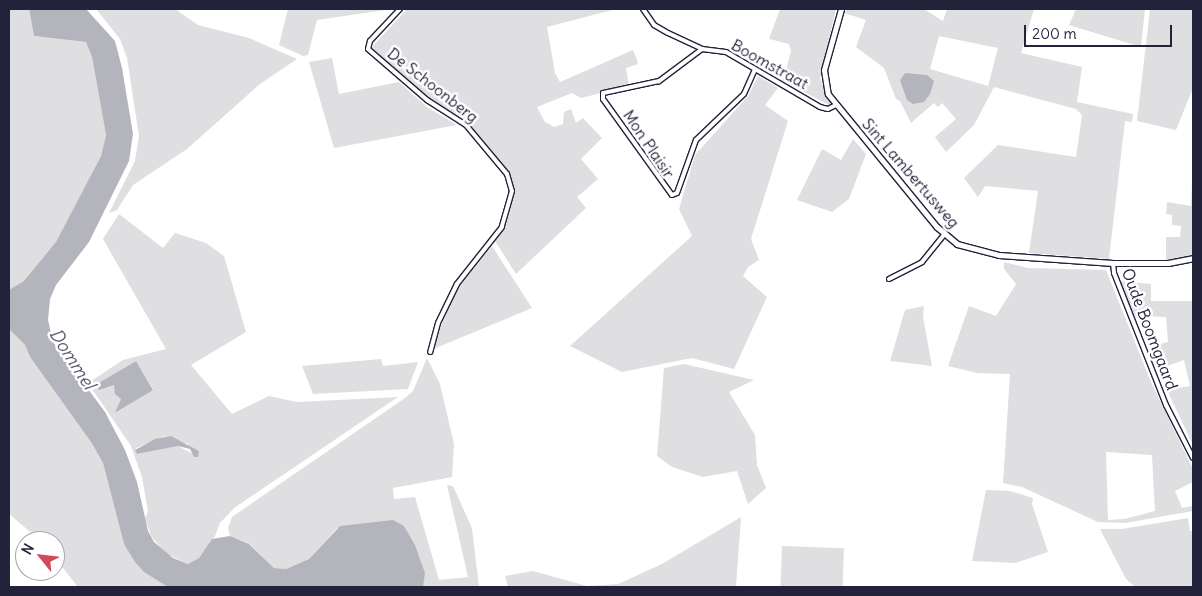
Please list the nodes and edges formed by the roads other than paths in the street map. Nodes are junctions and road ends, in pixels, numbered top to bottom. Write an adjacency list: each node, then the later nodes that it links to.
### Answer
1 (400, 9): 11 (street, De Schoonberg)
2 (643, 9): 4 (street, Boomstraat)
3 (841, 9): 6 (street, Sint Lambertusweg)
4 (702, 49): 5 (street, Boomstraat); 5 (street, Mon Plaisir)
5 (755, 69): 6 (street, Boomstraat)
6 (836, 105): 7 (street, Sint Lambertusweg)
7 (945, 234): 9 (street, Sint Lambertusweg); 10 (street)
8 (1193, 258): 9 (street, Sint Lambertusweg)
9 (1113, 263): 12 (street, Oude Boomgaard)
10 (889, 279)
11 (430, 352)
12 (1193, 458)

